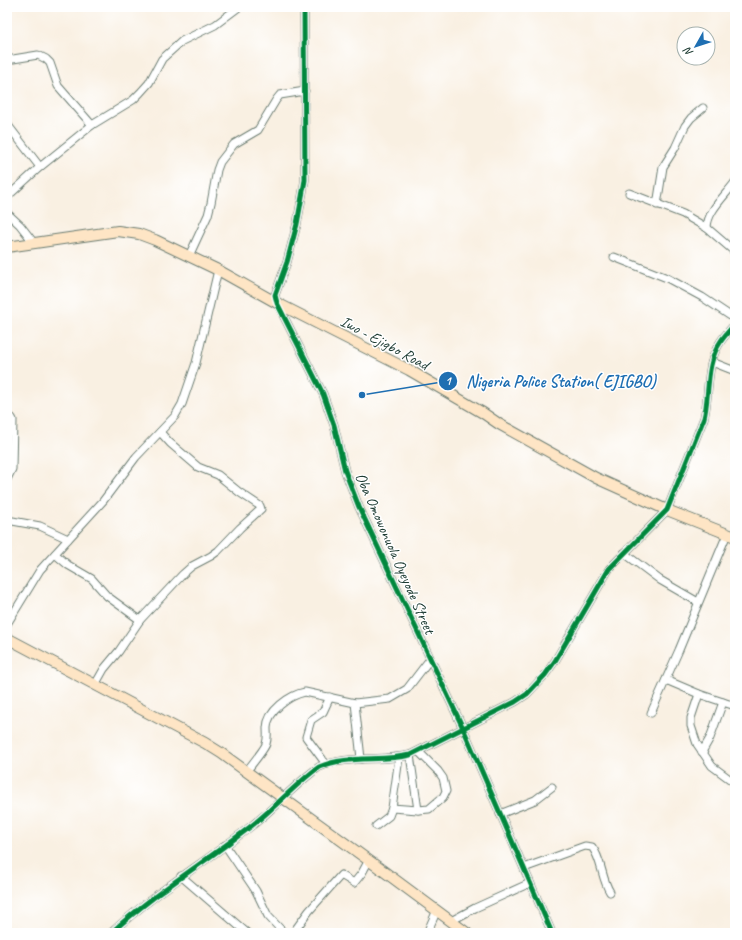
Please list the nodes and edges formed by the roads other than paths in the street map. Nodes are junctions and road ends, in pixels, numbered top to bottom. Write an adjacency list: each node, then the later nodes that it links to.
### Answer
1 (239, 7): 7 (street)
2 (304, 7): 4 (street)
3 (7, 60): 7 (street)
4 (304, 91): 18 (street); 21 (street)
5 (703, 108): 12 (street)
6 (7, 124): 8 (street)
7 (92, 125): 8 (street)
8 (40, 167): 11 (street)
9 (735, 182): 14 (street)
10 (629, 193): 12 (street)
11 (7, 197)
12 (657, 205): 14 (street)
13 (7, 213): 15 (street)
14 (707, 228): 17 (street)
15 (34, 243): 16 (main road, Iwo - Ejigbo Road); 18 (main road, Iwo - Ejigbo Road)
16 (7, 247)
17 (735, 252)
18 (189, 256): 20 (main road, Iwo - Ejigbo Road)
19 (614, 257): 22 (street)
20 (218, 270): 21 (main road, Iwo - Ejigbo Road); 27 (street)
21 (277, 303): 29 (main road, Iwo - Ejigbo Road); 39 (street, Oba Omowonuola Oyeyode Street)
22 (735, 319)
23 (735, 324): 24 (street)
24 (712, 362): 25 (street); 29 (street)
25 (735, 371)
26 (7, 414): 28 (street)
27 (160, 432): 32 (street); 36 (street)
28 (7, 479)
29 (666, 510): 31 (main road, Iwo - Ejigbo Road); 33 (street)
30 (7, 520): 32 (street)
31 (731, 536): 35 (street)
32 (68, 539): 34 (street)
33 (624, 553): 35 (street); 48 (street)
34 (55, 554): 36 (street); 37 (street)
35 (698, 602): 40 (street)
36 (140, 620): 41 (street)
37 (7, 624)
38 (7, 638): 41 (main road)
39 (430, 659): 45 (street); 48 (street, Oba Omowonuola Oyeyode Street)
40 (666, 680): 42 (street); 47 (street)
41 (95, 685): 55 (main road)
42 (699, 694): 44 (street); 50 (street)
43 (330, 697): 45 (street); 54 (street); 55 (street)
44 (723, 702): 46 (street); 50 (street)
45 (354, 703): 53 (street)
46 (735, 706)
47 (651, 713)
48 (463, 728): 49 (street); 61 (street, Oba Omowonuola Oyeyode Street)
49 (419, 752): 51 (street); 60 (street)
50 (702, 752): 56 (street)
51 (410, 756): 52 (street); 60 (street)
52 (399, 758): 53 (street); 59 (street)
53 (361, 759): 54 (street)
54 (326, 764): 58 (street)
55 (246, 772): 58 (main road)
56 (735, 783)
57 (552, 788): 61 (street)
58 (282, 797): 63 (street); 64 (main road)
59 (392, 808): 60 (street); 62 (street)
60 (418, 810)
61 (500, 814): 65 (street, Oba Omowonuola Oyeyode Street)
62 (376, 826)
63 (225, 845): 66 (street); 73 (street)
64 (368, 860): 69 (main road); 74 (street)
65 (524, 868): 67 (street, Oba Omowonuola Oyeyode Street); 68 (street)
66 (181, 876): 71 (street); 72 (street)
67 (530, 883): 70 (street); 77 (street, Oba Omowonuola Oyeyode Street)
68 (610, 892)
69 (437, 910): 70 (main road); 75 (street)
70 (451, 921): 76 (main road)
71 (111, 933)
72 (247, 933)
73 (284, 933)
74 (293, 933)
75 (427, 933)
76 (466, 933)
77 (552, 933)

